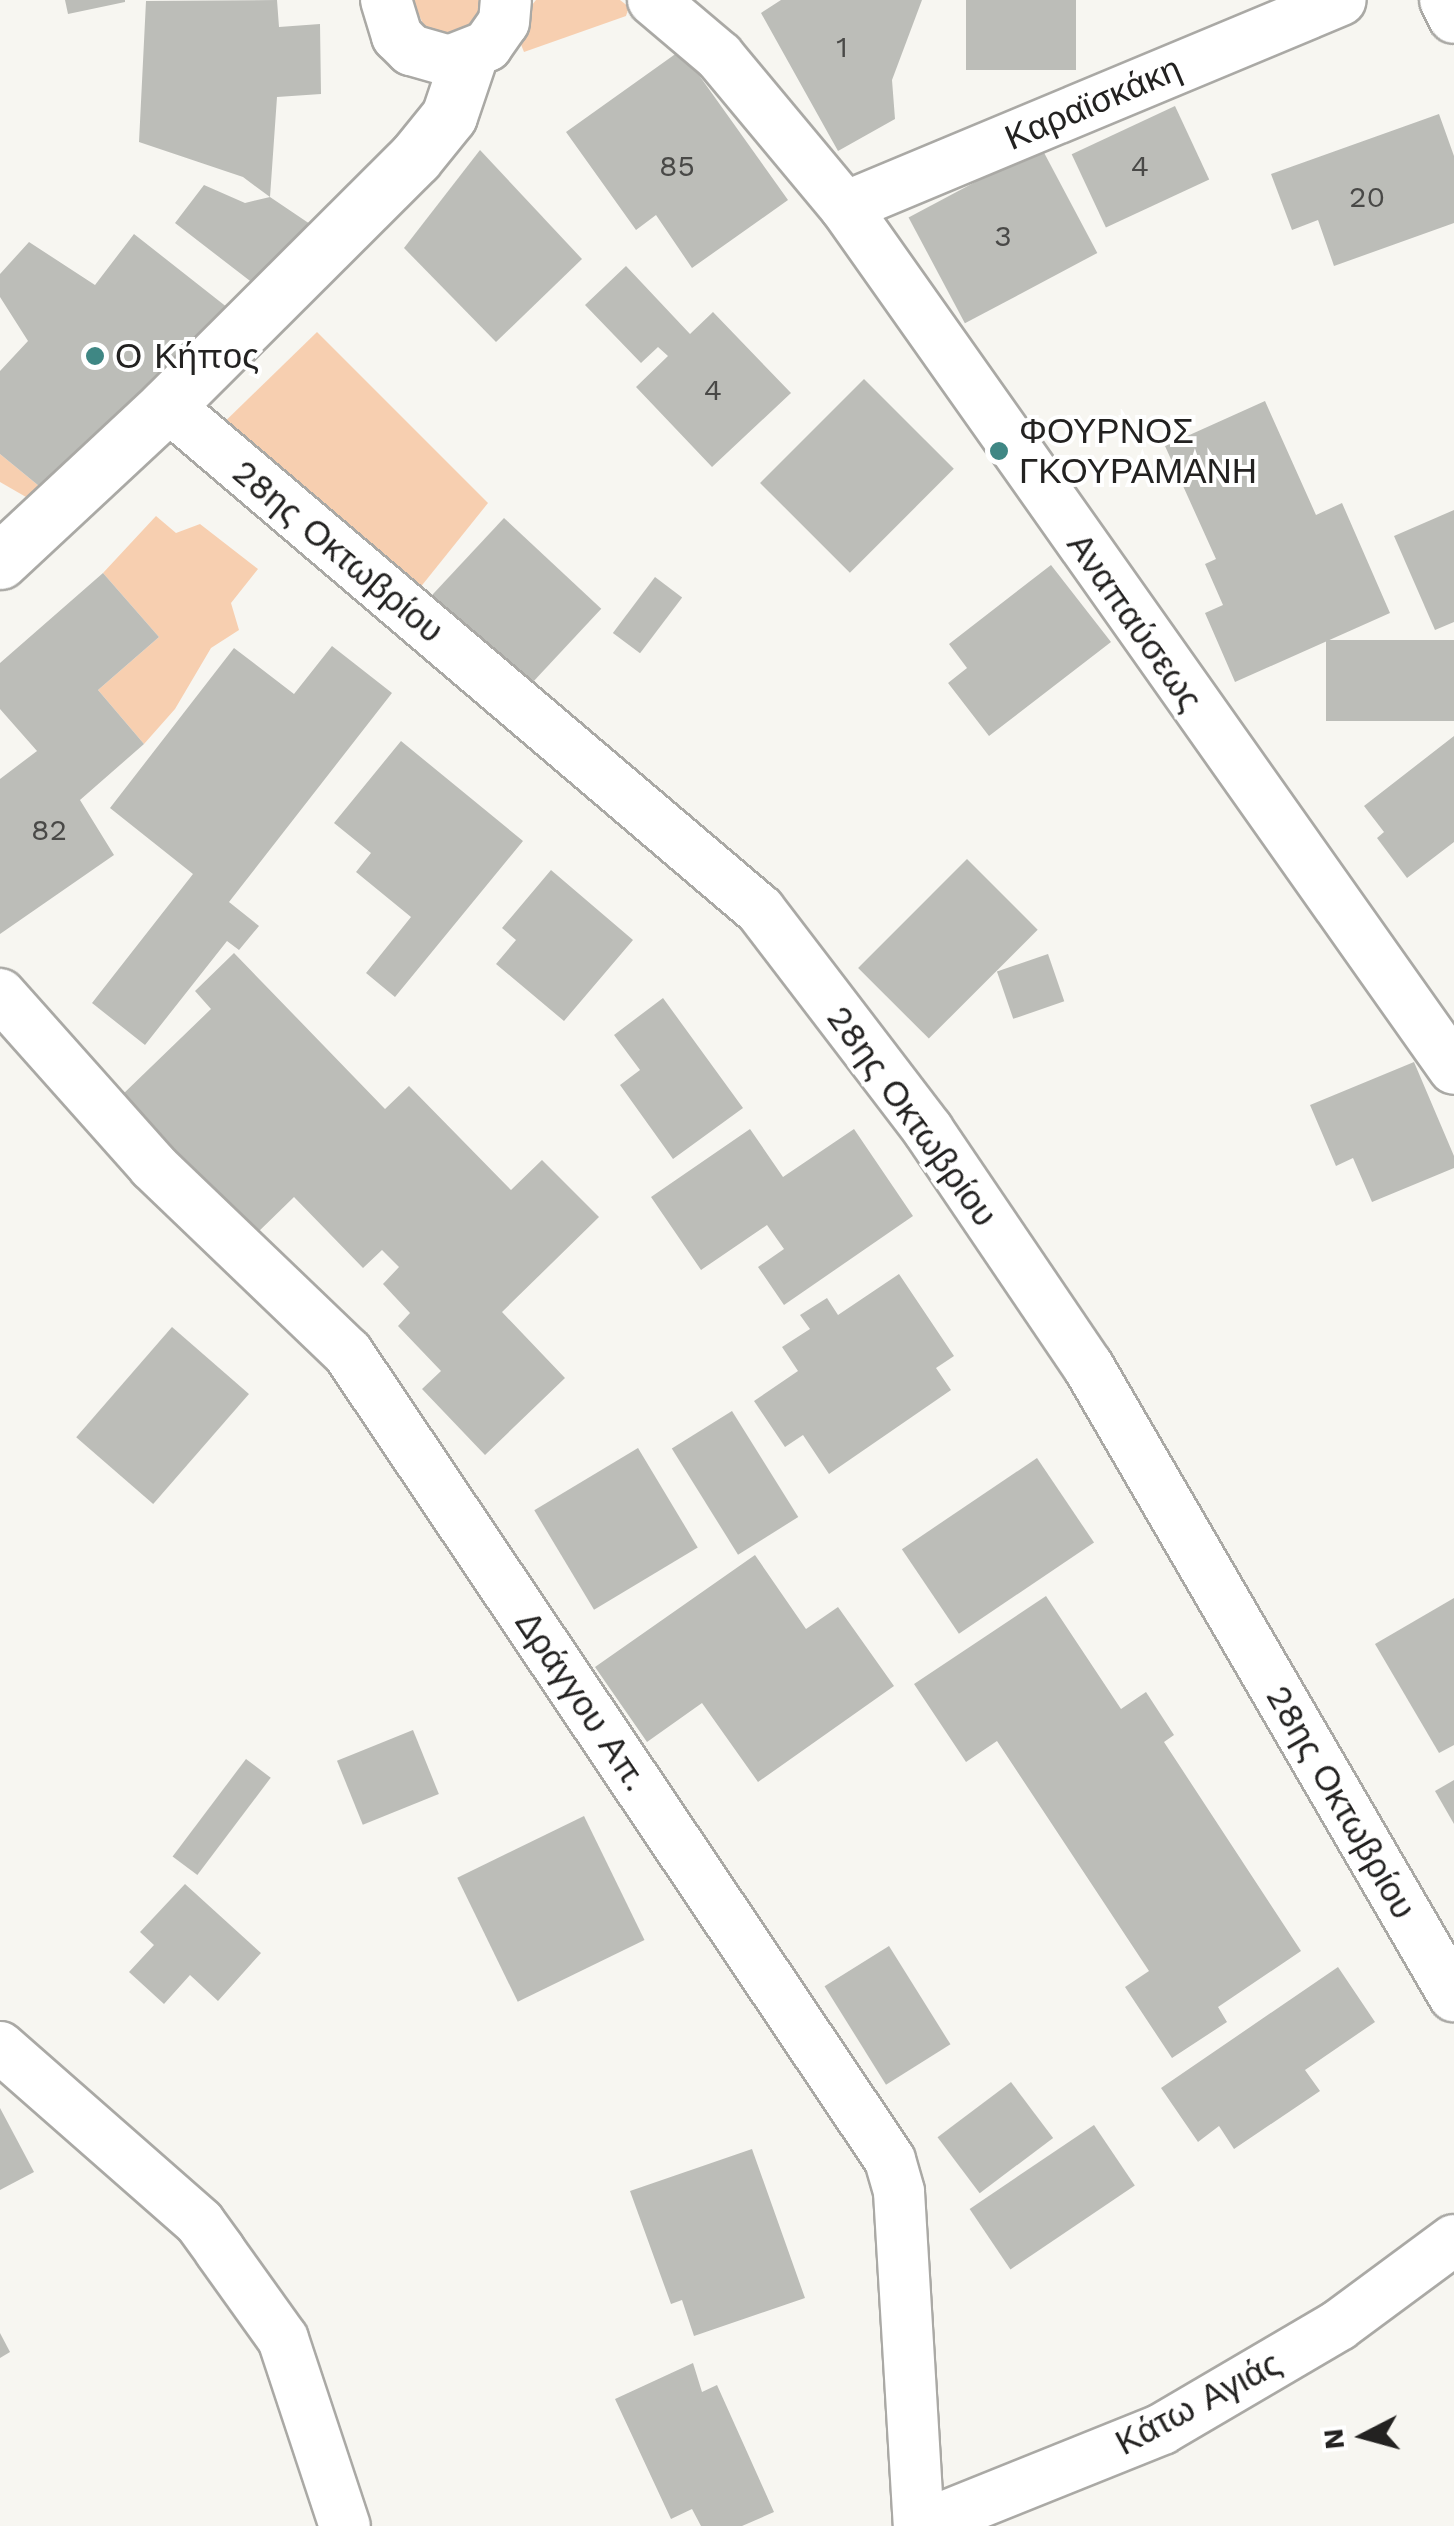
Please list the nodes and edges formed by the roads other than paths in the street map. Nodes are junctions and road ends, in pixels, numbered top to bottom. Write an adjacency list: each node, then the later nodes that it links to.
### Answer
1 (386, 0): 7 (street)
2 (506, 0): 7 (street)
3 (653, 0): 8 (street, Αναπαύσεως)
4 (1342, 0): 8 (street, Καραϊσκάκη)
5 (1445, 0): 6 (street)
6 (1454, 18)
7 (469, 57): 9 (street)
8 (845, 206): 12 (street, Αναπαύσεως)
9 (167, 405): 10 (street); 13 (street, 28ης Οκτωβρίου)
10 (0, 561)
11 (0, 994): 17 (street, Δράγγου Απ.)
12 (1454, 1069)
13 (1454, 1996)
14 (0, 2048): 16 (street)
15 (1454, 2240): 17 (street, Κάτω Αγιάς)
16 (345, 2526)
17 (920, 2526)

